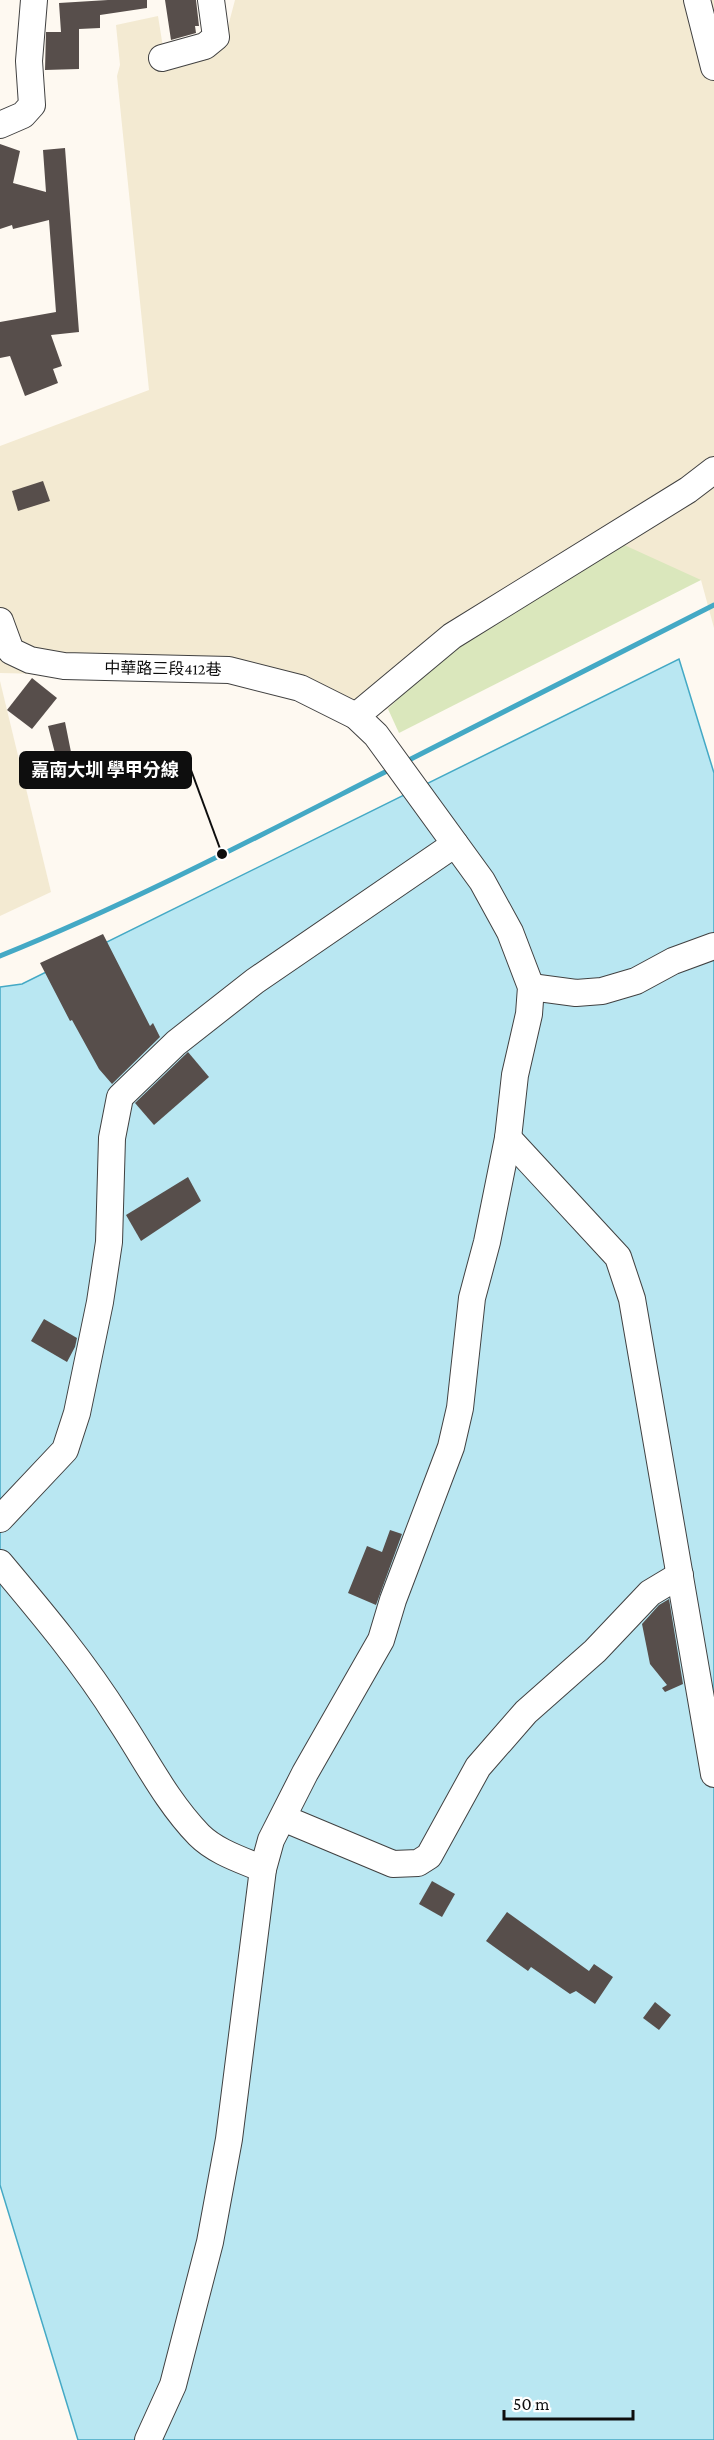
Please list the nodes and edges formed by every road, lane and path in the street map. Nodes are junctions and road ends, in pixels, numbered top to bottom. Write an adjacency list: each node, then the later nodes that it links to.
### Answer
1 (34, 0): 6 (lane)
2 (211, 0): 4 (lane)
3 (697, 0): 5 (lane)
4 (162, 58)
5 (714, 67)
6 (0, 125)
7 (714, 470): 9 (lane)
8 (0, 621): 9 (lane, 中華路三段412巷)
9 (356, 716): 10 (lane, 中華路三段412巷)
10 (455, 844): 12 (lane, 中華路三段412巷); 14 (lane)
11 (714, 946): 12 (lane)
12 (531, 987): 13 (lane)
13 (508, 1137): 16 (lane); 18 (lane)
14 (0, 1519)
15 (0, 1563): 19 (lane)
16 (680, 1575): 17 (lane); 18 (lane)
17 (714, 1774)
18 (283, 1818): 19 (lane)
19 (263, 1869): 20 (lane)
20 (148, 2440)

